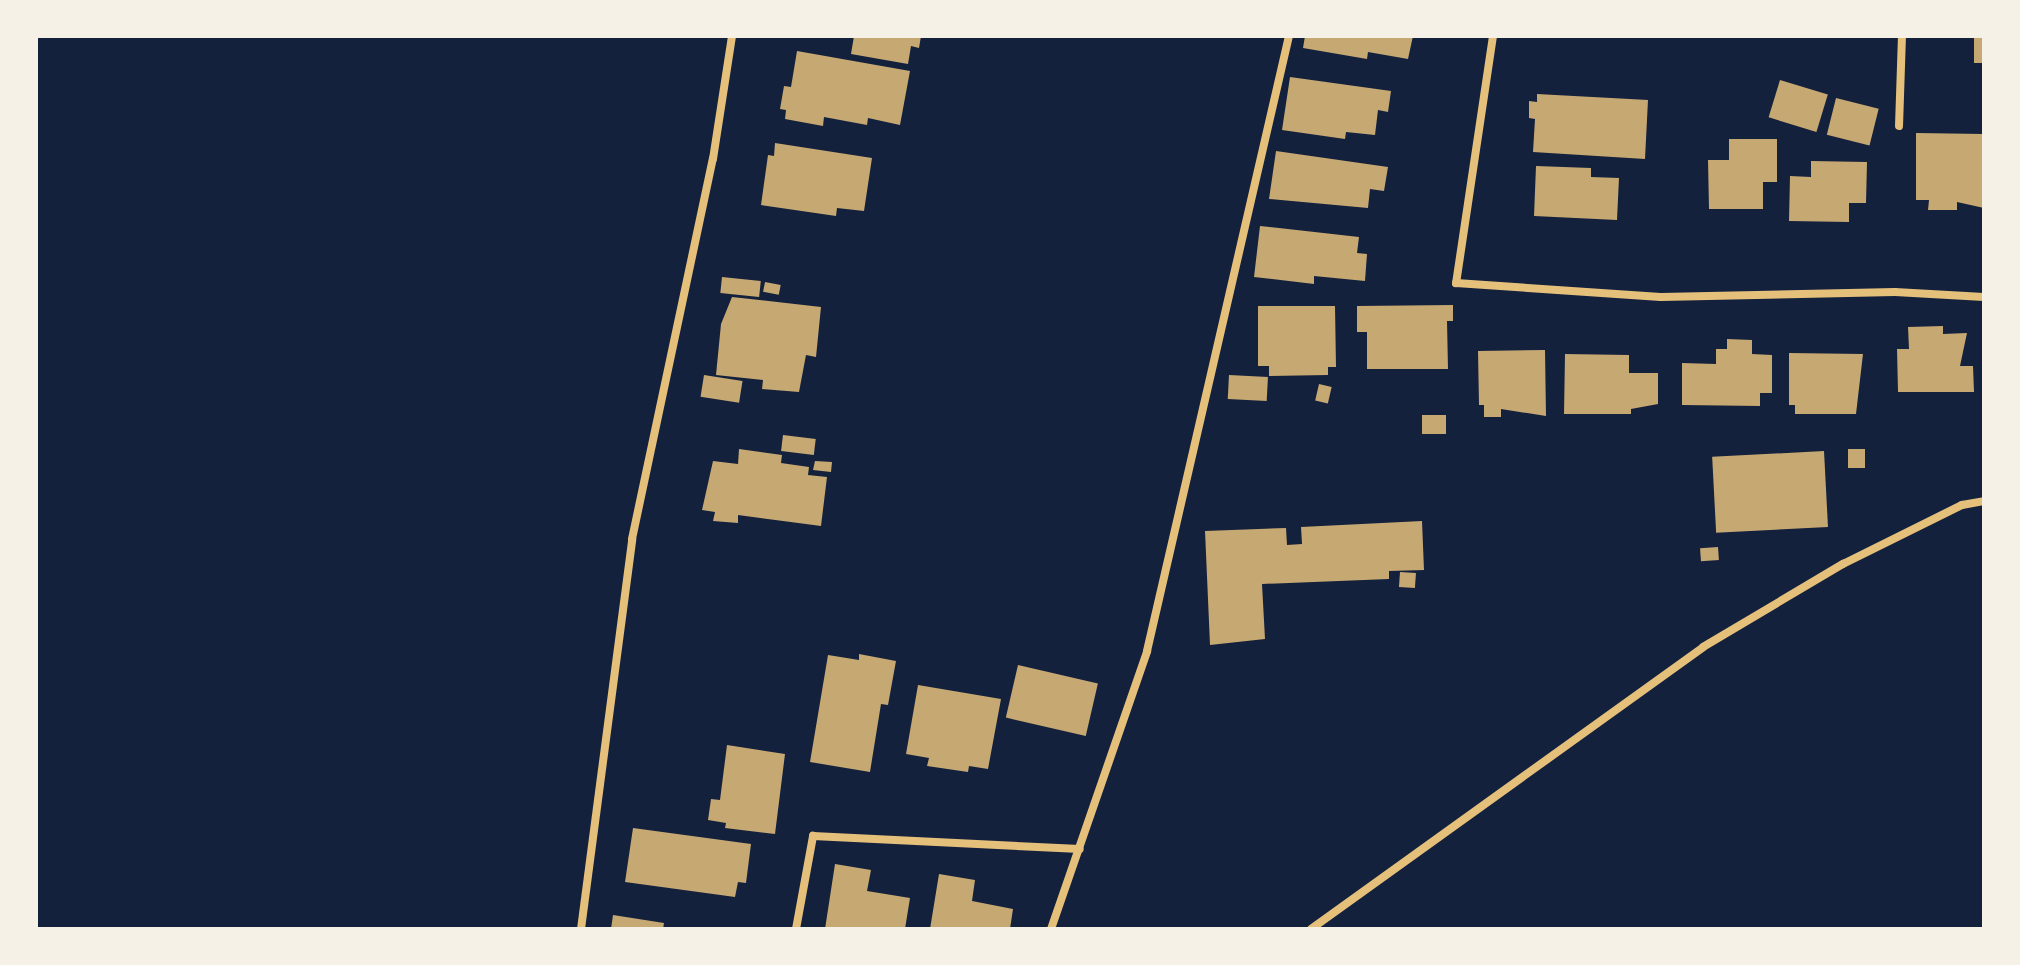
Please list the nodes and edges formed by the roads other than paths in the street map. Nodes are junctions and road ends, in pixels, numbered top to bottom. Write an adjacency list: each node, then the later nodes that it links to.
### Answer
1 (732, 36): 9 (street)
2 (1289, 36): 8 (street)
3 (1493, 36): 6 (street)
4 (1902, 36): 5 (street)
5 (1899, 126)
6 (1984, 297)
7 (1984, 501): 12 (street)
8 (1080, 849): 10 (street); 11 (street)
9 (581, 929)
10 (796, 929)
11 (1051, 929)
12 (1311, 929)

